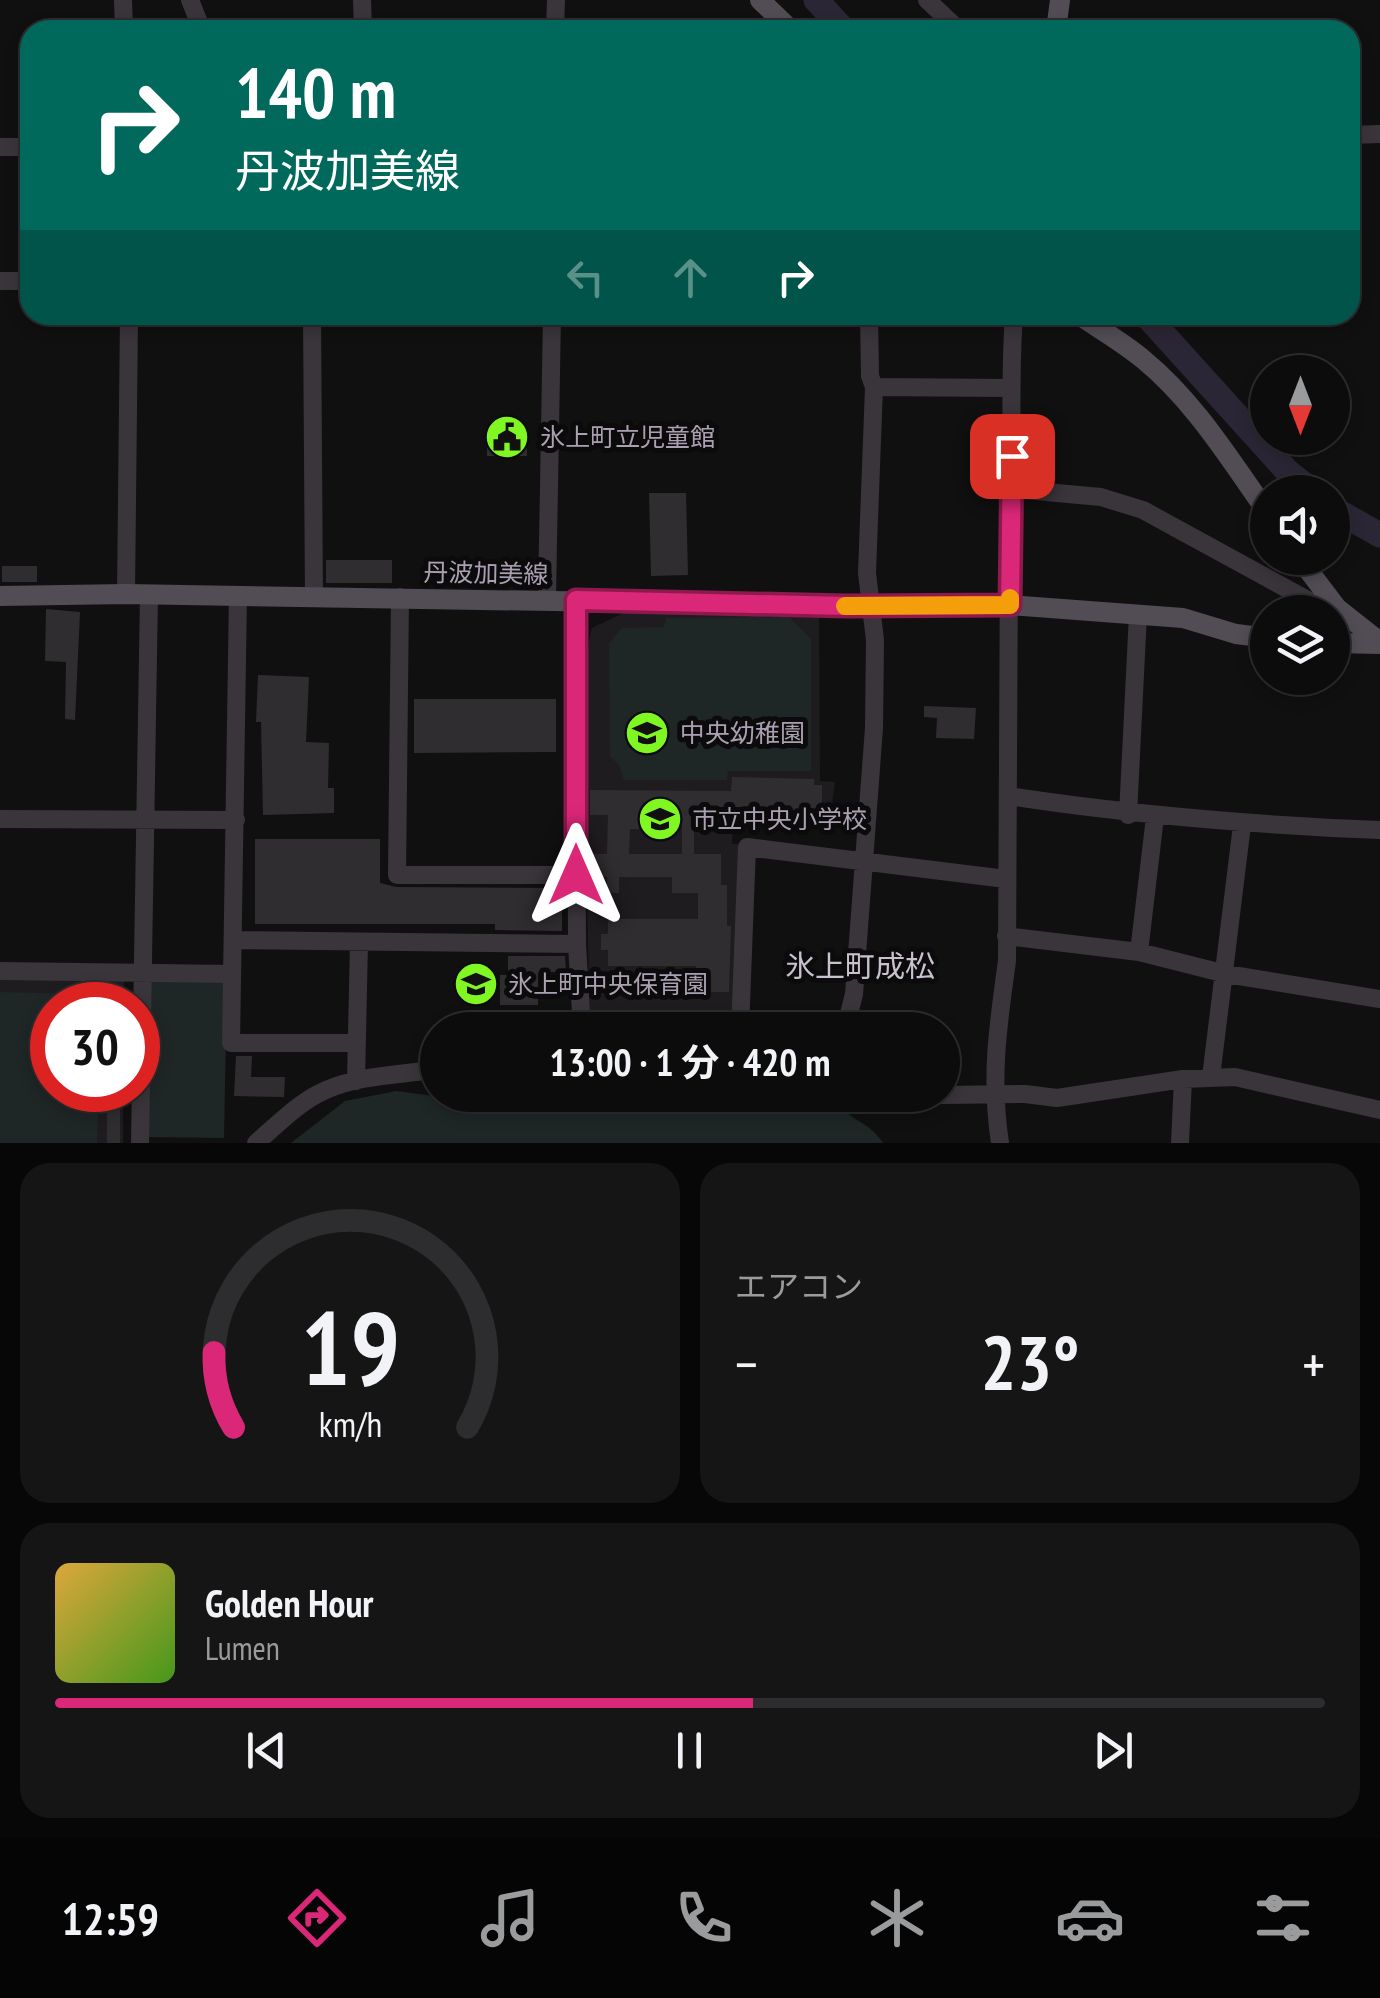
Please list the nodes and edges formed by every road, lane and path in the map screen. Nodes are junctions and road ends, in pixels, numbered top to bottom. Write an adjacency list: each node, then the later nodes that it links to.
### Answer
1 (760, 0): 3 (main road)
2 (927, 0): 4 (street)
3 (781, 20)
4 (948, 20)
5 (129, 325): 16 (street)
6 (312, 325): 22 (street)
7 (552, 325): 24 (street)
8 (868, 325): 11 (street)
9 (1013, 325): 12 (street)
10 (1093, 325): 13 (main road)
11 (874, 387): 12 (street); 26 (street)
12 (1009, 388): 14 (street)
13 (1250, 488)
14 (1014, 489): 19 (street); 27 (street)
15 (1312, 575): 20 (main road)
16 (126, 594): 17 (main road, 丹波加美線); 21 (main road, 丹波加美線)
17 (149, 594): 18 (main road, 丹波加美線); 37 (street)
18 (238, 595): 22 (main road, 丹波加美線); 38 (street)
19 (1299, 595)
20 (1328, 595)
21 (0, 596)
22 (314, 596): 23 (main road, 丹波加美線)
23 (400, 598): 24 (main road, 丹波加美線); 42 (street)
24 (547, 599): 25 (main road, 丹波加美線)
25 (576, 600): 26 (main road, 丹波加美線); 42 (street)
26 (869, 604): 27 (main road, 丹波加美線); 41 (street)
27 (1010, 605): 28 (main road, 丹波加美線); 33 (street)
28 (1138, 614): 30 (main road, 丹波加美線); 34 (street)
29 (1350, 619): 32 (main road)
30 (1250, 636)
31 (1350, 642): 32 (main road)
32 (1380, 643)
33 (1008, 796): 34 (street); 43 (street)
34 (1128, 814): 35 (street)
35 (1155, 817): 39 (street); 48 (street)
36 (0, 819): 37 (street)
37 (144, 820): 38 (street); 50 (street)
38 (236, 820): 45 (street)
39 (1242, 825): 40 (street); 52 (street)
40 (1380, 830)
41 (865, 862): 43 (street); 55 (street); 56 (street)
42 (576, 875): 47 (street)
43 (1006, 878): 44 (street)
44 (1006, 936): 48 (street); 62 (street)
45 (233, 940): 46 (street); 51 (street)
46 (359, 942): 47 (street); 57 (street)
47 (577, 944): 54 (street)
48 (1139, 952): 52 (street)
49 (0, 970): 50 (street)
50 (142, 973): 51 (street); 65 (street)
51 (232, 974): 57 (street)
52 (1226, 974): 53 (street); 59 (street)
53 (1380, 999)
54 (581, 1012)
55 (741, 1012)
56 (849, 1012)
57 (356, 1043): 61 (street)
58 (420, 1072): 61 (street)
59 (1210, 1076): 60 (street); 64 (street)
60 (1182, 1079): 62 (street); 68 (street)
61 (356, 1081): 66 (street)
62 (992, 1094): 63 (street); 67 (street)
63 (960, 1095)
64 (1380, 1110)
65 (140, 1143)
66 (256, 1143)
67 (1000, 1143)
68 (1180, 1143)

